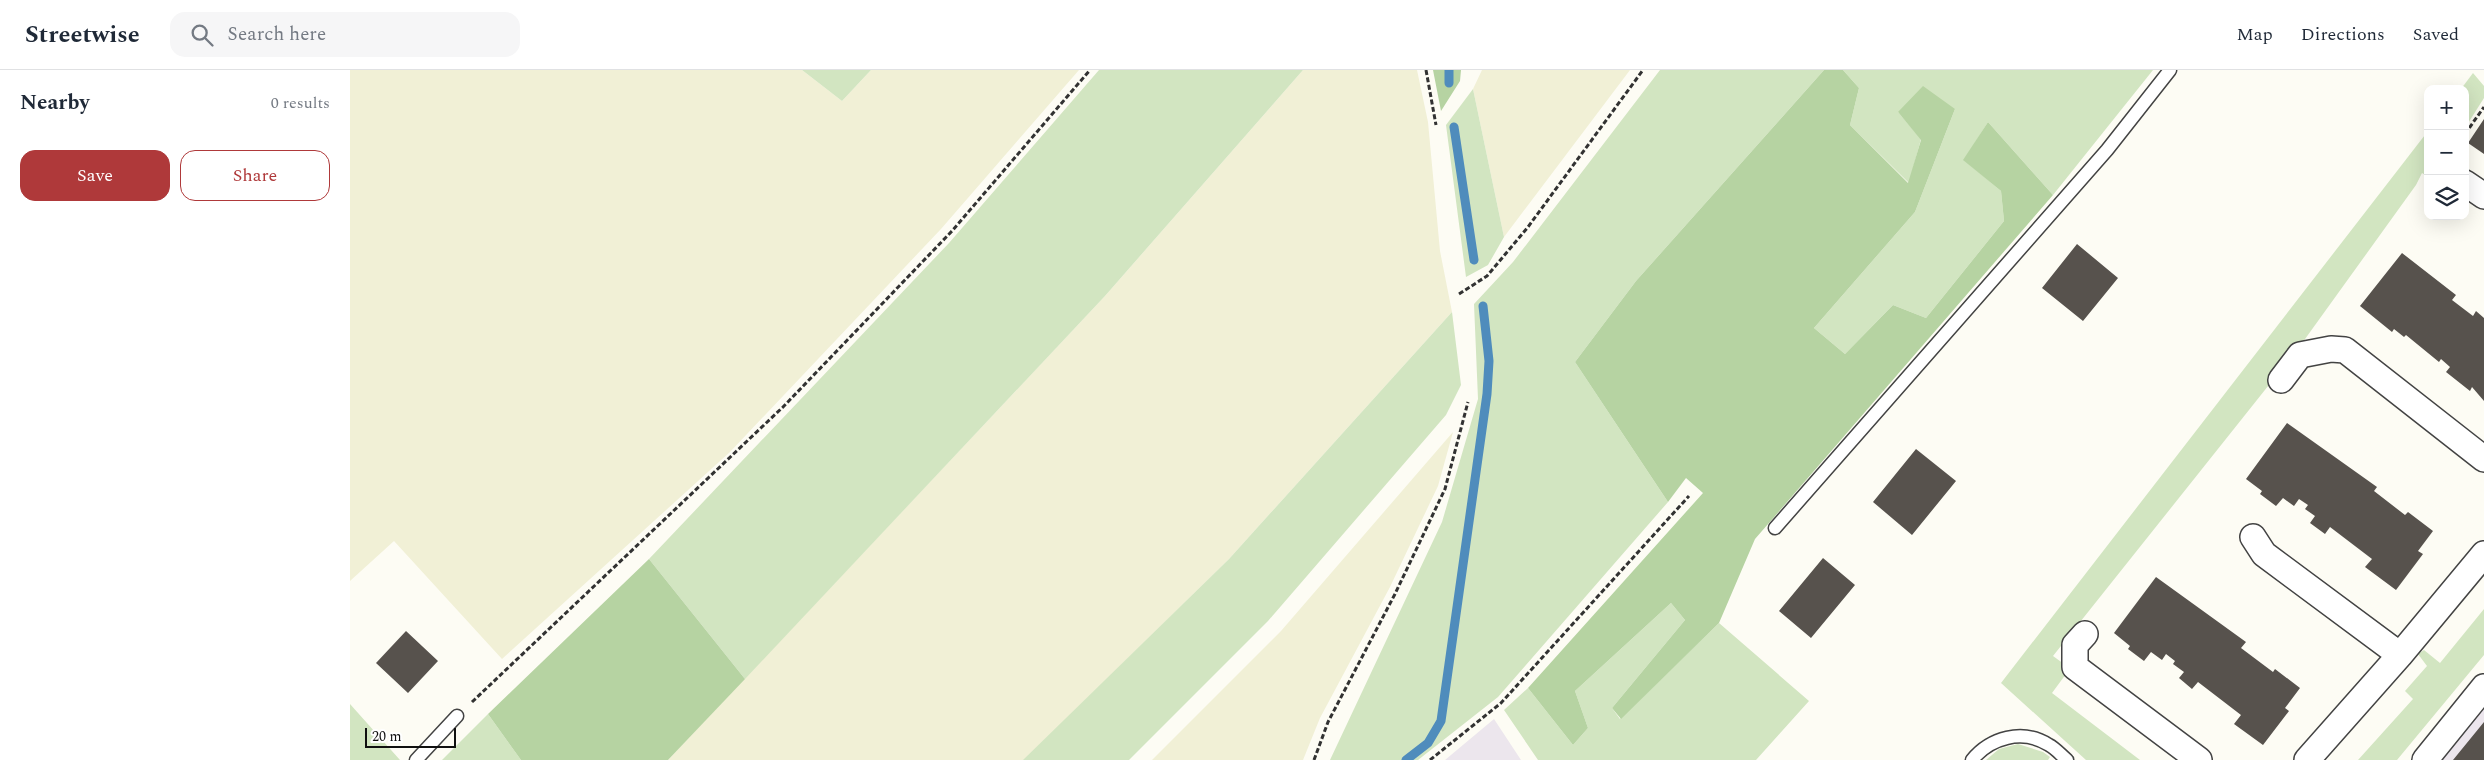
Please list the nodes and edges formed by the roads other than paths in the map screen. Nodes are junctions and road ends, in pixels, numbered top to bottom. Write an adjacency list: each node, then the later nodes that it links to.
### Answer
1 (2170, 70): 6 (lane)
2 (2469, 186): 3 (street)
3 (2484, 196)
4 (2281, 380): 5 (street)
5 (2484, 459)
6 (1775, 528)
7 (2252, 537): 10 (street)
8 (2484, 554): 10 (street)
9 (2085, 634): 16 (street)
10 (2400, 655): 17 (street)
11 (2484, 687): 18 (street)
12 (457, 716): 13 (lane)
13 (416, 760)
14 (1972, 760): 15 (lane)
15 (2066, 760)
16 (2199, 760)
17 (2307, 760)
18 (2425, 760)

